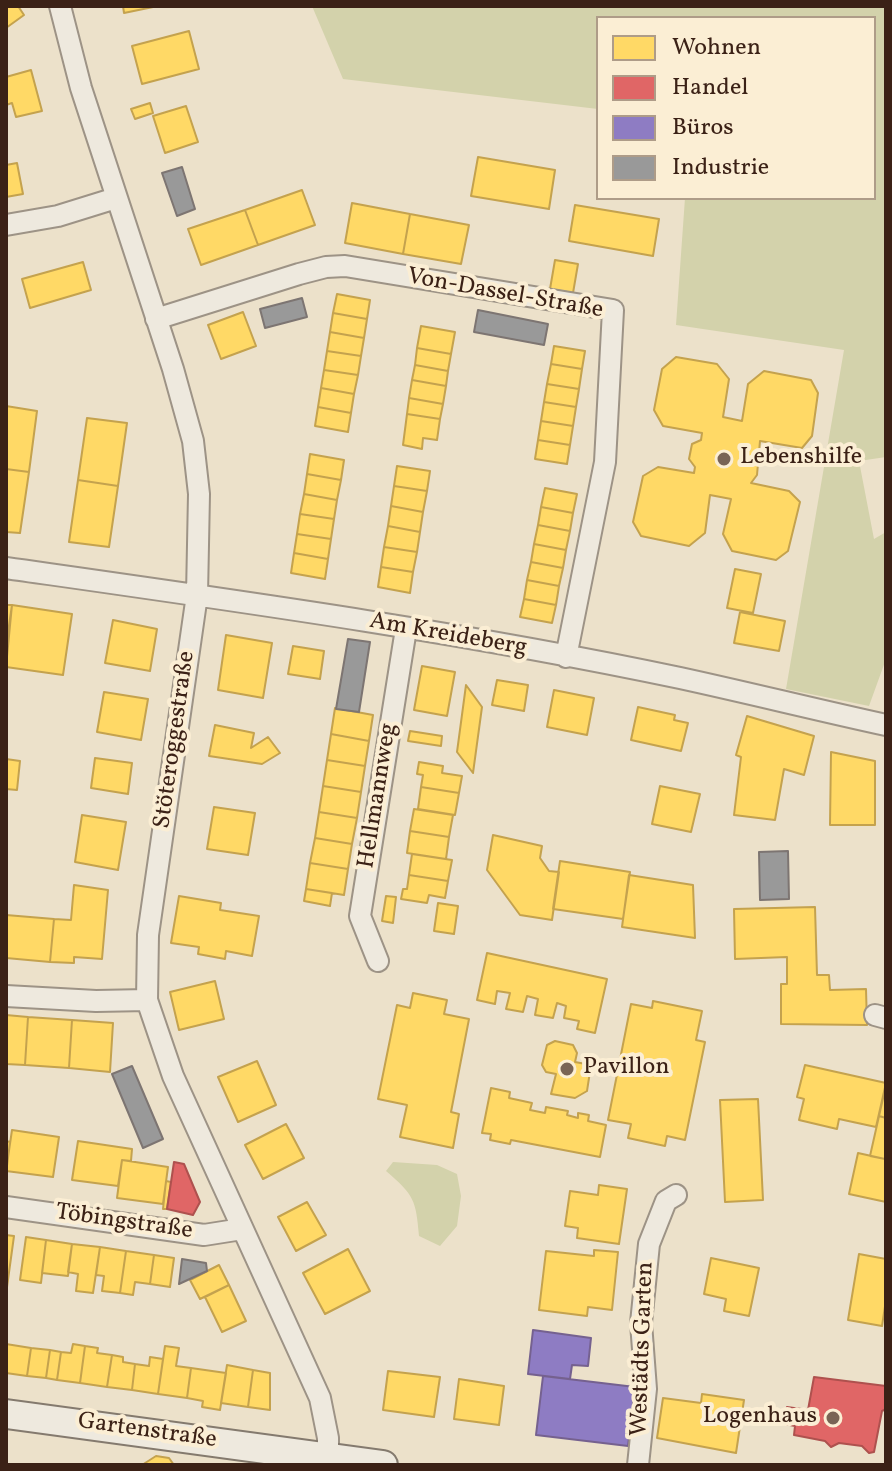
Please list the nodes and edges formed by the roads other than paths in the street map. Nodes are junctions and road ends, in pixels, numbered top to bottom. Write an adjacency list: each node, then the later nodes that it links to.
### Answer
1 (60, 6): 2 (street, Stöteroggestraße)
2 (116, 198): 3 (street); 4 (street, Stöteroggestraße)
3 (6, 225)
4 (156, 319): 6 (street, Stöteroggestraße); 8 (street, Von-Dassel-Straße)
5 (6, 568): 6 (street, Am Kreideberg)
6 (197, 595): 7 (street, Am Kreideberg); 12 (street, Stöteroggestraße)
7 (406, 629): 8 (street, Am Kreideberg); 10 (street, Hellmannweg)
8 (566, 657): 9 (street, Am Kreideberg)
9 (886, 725)
10 (378, 961)
11 (6, 996): 12 (street)
12 (147, 1000): 15 (street, Stöteroggestraße)
13 (676, 1195): 20 (street, Westädts Garten)
14 (6, 1207): 15 (street, Töbingstraße)
15 (242, 1229): 18 (street, Stöteroggestraße)
16 (6, 1414): 17 (main road, Gartenstraße)
17 (232, 1454): 18 (main road, Gartenstraße)
18 (320, 1462): 19 (main road, Gartenstraße)
19 (383, 1465)
20 (638, 1465)

